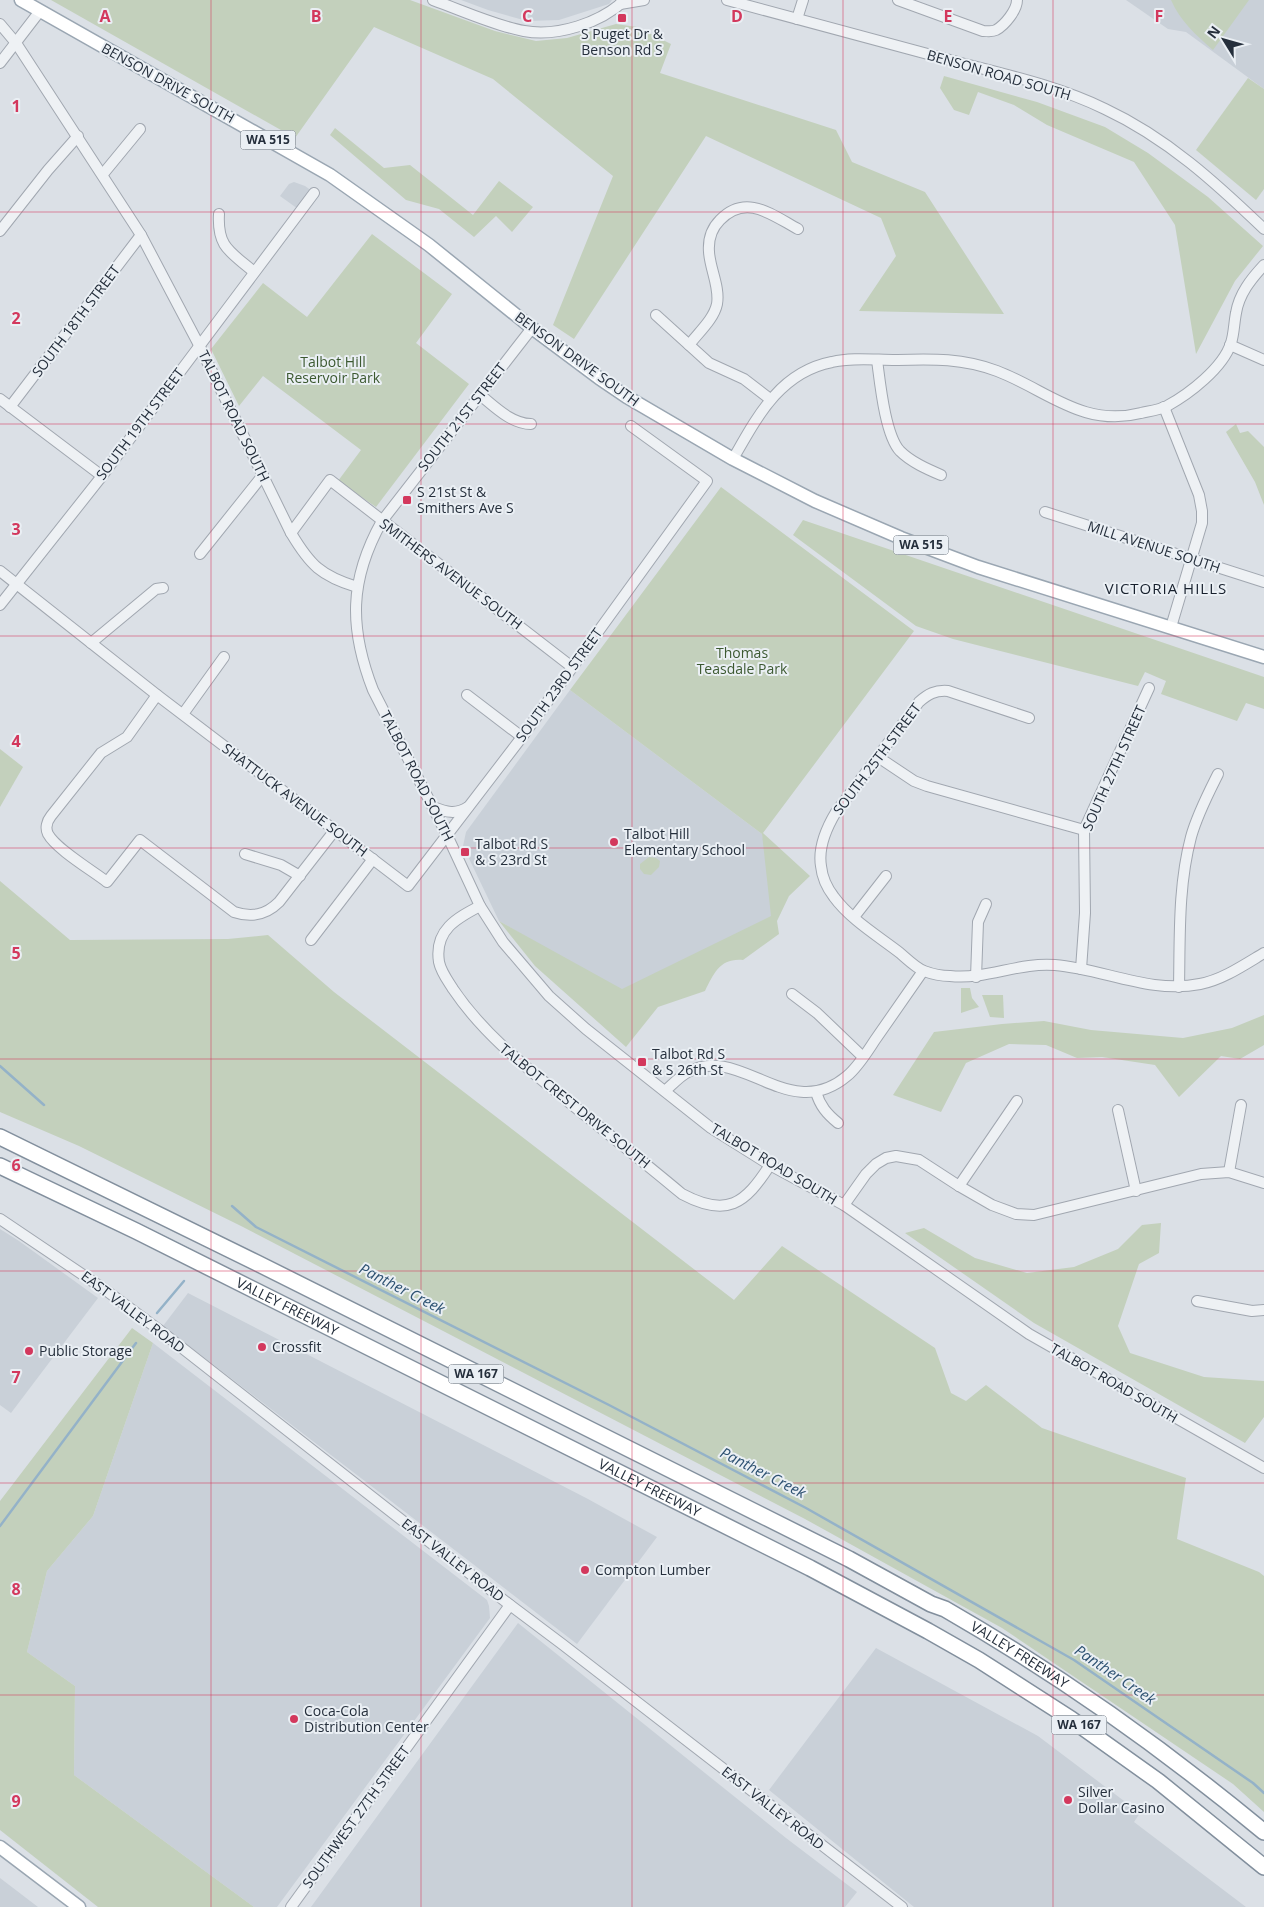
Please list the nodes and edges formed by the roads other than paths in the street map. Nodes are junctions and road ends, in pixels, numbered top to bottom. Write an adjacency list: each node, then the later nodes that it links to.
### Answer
1 (21, 0): 9 (main road, BENSON DRIVE SOUTH / WA 515)
2 (433, 0): 8 (street)
3 (644, 0): 8 (street)
4 (727, 0): 10 (street, BENSON ROAD SOUTH)
5 (803, 0): 10 (street)
6 (898, 0): 7 (street)
7 (1016, 0)
8 (622, 1)
9 (40, 11): 12 (street); 26 (main road, BENSON DRIVE SOUTH / WA 515)
10 (797, 19): 20 (street, BENSON ROAD SOUTH)
11 (0, 24): 12 (street, TALBOT ROAD SOUTH)
12 (16, 43): 13 (street); 15 (street, TALBOT ROAD SOUTH)
13 (0, 63)
14 (140, 129): 16 (street)
15 (78, 136): 16 (street, TALBOT ROAD SOUTH); 21 (street)
16 (103, 174): 22 (street, TALBOT ROAD SOUTH)
17 (314, 193): 24 (street, SOUTH 19TH STREET)
18 (219, 214): 24 (street)
19 (798, 229): 28 (street)
20 (1264, 229)
21 (0, 231)
22 (141, 235): 27 (street, TALBOT ROAD SOUTH); 35 (street, SOUTH 18TH STREET)
23 (1264, 265): 29 (street)
24 (254, 272): 27 (street, SOUTH 19TH STREET)
25 (656, 315): 28 (street)
26 (532, 328): 32 (street, SOUTH 21ST STREET); 39 (main road, BENSON DRIVE SOUTH / WA 515)
27 (199, 345): 41 (street, TALBOT ROAD SOUTH); 42 (street, SOUTH 19TH STREET)
28 (689, 345): 34 (street)
29 (1230, 345): 31 (street); 36 (street)
30 (877, 360): 34 (street); 36 (street); 40 (street)
31 (1264, 360)
32 (479, 394): 37 (street); 44 (street, SOUTH 21ST STREET)
33 (0, 399): 35 (street)
34 (770, 399): 39 (street)
35 (10, 407): 42 (street)
36 (1164, 407): 47 (street)
37 (531, 424)
38 (631, 426): 58 (street, SOUTH 23RD STREET)
39 (733, 459): 54 (main road, BENSON DRIVE SOUTH / WA 515)
40 (941, 474)
41 (263, 475): 45 (street, TALBOT ROAD SOUTH); 46 (street)
42 (102, 476): 50 (street, SOUTH 19TH STREET)
43 (1045, 512): 47 (street, MILL AVENUE SOUTH)
44 (382, 521): 45 (street, SMITHERS AVENUE SOUTH); 51 (street, SOUTH 21ST STREET); 58 (street, SMITHERS AVENUE SOUTH)
45 (291, 533): 51 (street, TALBOT ROAD SOUTH)
46 (200, 554)
47 (1190, 559): 49 (street, MILL AVENUE SOUTH); 54 (street)
48 (0, 571): 50 (street, SHATTUCK AVENUE SOUTH)
49 (1264, 582)
50 (16, 584): 53 (street, SOUTH 19TH STREET); 55 (street, SHATTUCK AVENUE SOUTH)
51 (357, 587): 68 (street, TALBOT ROAD SOUTH)
52 (163, 588): 55 (street)
53 (0, 605)
54 (1170, 627): 56 (main road, BENSON DRIVE SOUTH / WA 515)
55 (91, 643): 60 (street, SHATTUCK AVENUE SOUTH)
56 (1264, 657)
57 (224, 658): 62 (street)
58 (572, 667): 64 (street, SOUTH 23RD STREET)
59 (1149, 688): 70 (street, SOUTH 27TH STREET)
60 (157, 695): 62 (street, SHATTUCK AVENUE SOUTH); 74 (street)
61 (467, 695): 64 (street)
62 (183, 714): 69 (street, SHATTUCK AVENUE SOUTH)
63 (1029, 718): 65 (street, SOUTH 25TH STREET)
64 (522, 738): 67 (street, SOUTH 23RD STREET)
65 (878, 757): 70 (street); 79 (street, SOUTH 25TH STREET)
66 (1218, 774): 85 (street)
67 (469, 806): 68 (street); 71 (street, SOUTH 23RD STREET)
68 (433, 807): 71 (street, TALBOT ROAD SOUTH)
69 (335, 830): 73 (street, SHATTUCK AVENUE SOUTH); 74 (street)
70 (1084, 830): 82 (street, SOUTH 27TH STREET)
71 (447, 835): 76 (street, SOUTH 23RD STREET); 78 (street, TALBOT ROAD SOUTH)
72 (245, 854): 74 (street)
73 (373, 859): 76 (street, SHATTUCK AVENUE SOUTH); 80 (street)
74 (300, 876)
75 (886, 876): 79 (street)
76 (408, 886)
77 (986, 904): 84 (street)
78 (480, 906): 88 (street, TALBOT ROAD SOUTH); 97 (street, TALBOT CREST DRIVE SOUTH)
79 (854, 917): 83 (street, SOUTH 25TH STREET)
80 (311, 940)
81 (1264, 953): 85 (street)
82 (1081, 968): 84 (street); 85 (street)
83 (923, 971): 84 (street); 87 (street)
84 (976, 977)
85 (1179, 987)
86 (792, 994): 87 (street)
87 (863, 1057): 89 (street)
88 (665, 1091): 89 (street); 97 (street, TALBOT ROAD SOUTH)
89 (816, 1092): 93 (street)
90 (1017, 1101): 101 (street)
91 (1240, 1105): 99 (street)
92 (1118, 1110): 102 (street)
93 (838, 1123)
94 (0, 1137): 96 (highway, VALLEY FREEWAY / WA 167)
95 (0, 1145): 96 (highway)
96 (20, 1148): 108 (highway, VALLEY FREEWAY / WA 167)
97 (770, 1165): 103 (street, TALBOT ROAD SOUTH)
98 (0, 1166): 113 (highway, VALLEY FREEWAY / WA 167)
99 (1229, 1172): 100 (street); 102 (street)
100 (1264, 1183)
101 (959, 1186): 102 (street); 103 (street)
102 (1136, 1191)
103 (844, 1206): 107 (street, TALBOT ROAD SOUTH)
104 (0, 1218): 109 (street, EAST VALLEY ROAD)
105 (1197, 1302): 106 (street)
106 (1264, 1310)
107 (1264, 1468)
108 (931, 1604): 110 (highway, VALLEY FREEWAY / WA 167); 111 (highway)
109 (510, 1605): 115 (street, SOUTHWEST 27TH STREET); 116 (street, EAST VALLEY ROAD)
110 (1264, 1832)
111 (1264, 1842)
112 (0, 1847): 114 (main road)
113 (1264, 1867)
114 (78, 1907)
115 (291, 1907)
116 (902, 1907)

